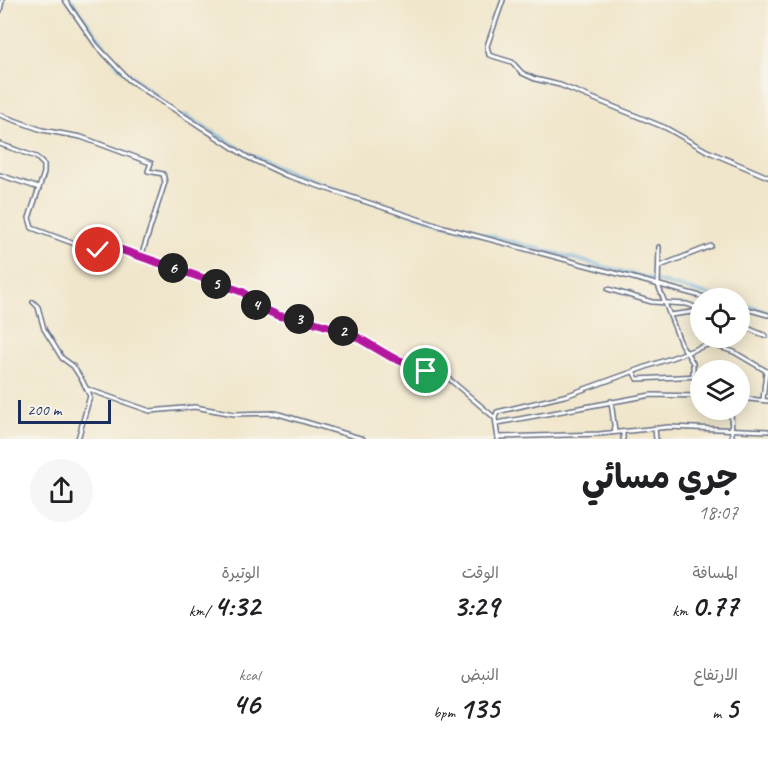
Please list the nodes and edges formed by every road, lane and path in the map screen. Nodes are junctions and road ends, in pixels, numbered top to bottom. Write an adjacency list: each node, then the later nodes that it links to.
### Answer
1 (2, 0): 4 (street)
2 (65, 0): 14 (street)
3 (503, 0): 8 (street)
4 (0, 11)
5 (0, 115): 12 (street)
6 (0, 144): 9 (street)
7 (0, 175): 9 (street)
8 (768, 177)
9 (39, 188): 12 (street)
10 (711, 246): 13 (street)
11 (659, 247): 13 (street)
12 (141, 257): 36 (street)
13 (660, 267): 14 (street)
14 (658, 285): 16 (street); 18 (street)
15 (608, 289): 18 (street)
16 (690, 293)
17 (33, 302): 31 (street)
18 (665, 302): 19 (street); 22 (street)
19 (690, 305)
20 (750, 310): 23 (street)
21 (690, 312): 22 (street)
22 (670, 315): 26 (street)
23 (768, 315)
24 (750, 329): 25 (street)
25 (766, 336)
26 (688, 353): 27 (street); 28 (street); 29 (street)
27 (692, 360)
28 (767, 372): 35 (street)
29 (634, 373): 30 (street); 36 (street)
30 (690, 376)
31 (87, 388): 45 (street); 46 (street)
32 (690, 396): 34 (street)
33 (750, 399): 35 (street)
34 (611, 401): 38 (street); 42 (street)
35 (766, 401)
36 (495, 417): 38 (street)
37 (731, 420): 40 (street)
38 (497, 423): 44 (street)
39 (655, 428): 40 (street); 43 (street); 48 (street)
40 (732, 431): 41 (street); 49 (street)
41 (768, 431)
42 (615, 432): 43 (street); 44 (street)
43 (623, 432): 47 (street)
44 (498, 438)
45 (78, 439)
46 (363, 439)
47 (623, 439)
48 (656, 439)
49 (732, 439)

